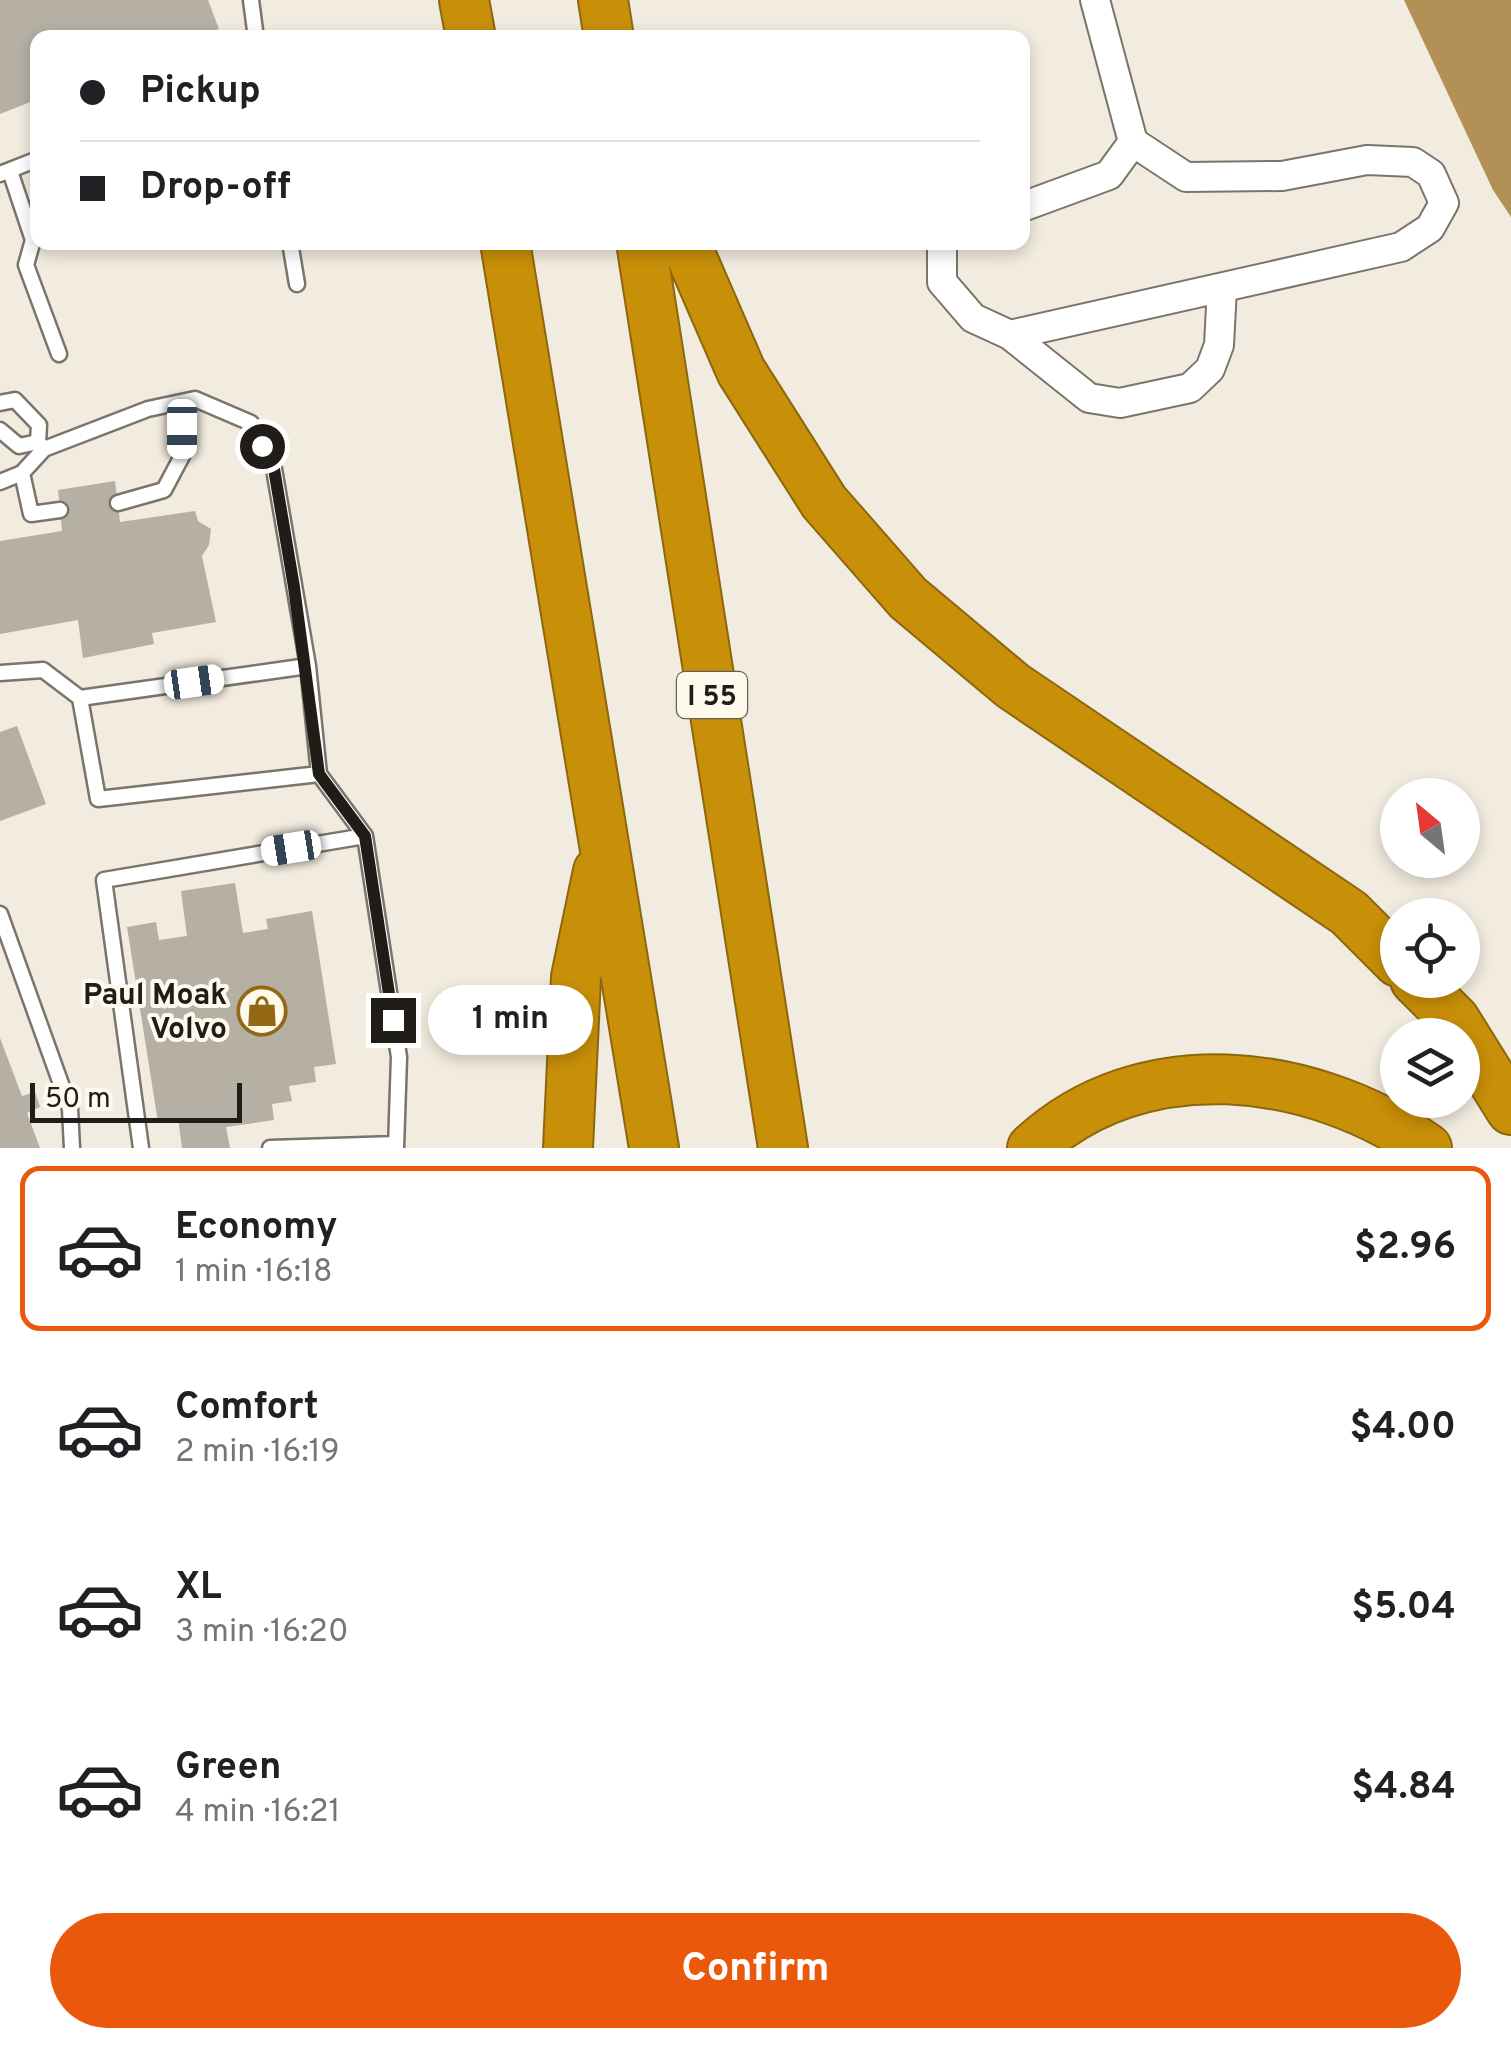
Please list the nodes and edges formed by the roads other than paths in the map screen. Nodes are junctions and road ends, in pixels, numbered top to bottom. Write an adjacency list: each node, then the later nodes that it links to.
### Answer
1 (251, 0): 5 (lane)
2 (464, 0): 6 (highway)
3 (603, 0): 7 (highway)
4 (1095, 0): 8 (street)
5 (255, 30)
6 (470, 30)
7 (607, 30)
8 (1132, 142): 11 (street); 20 (street)
9 (30, 163): 10 (lane)
10 (5, 172): 12 (lane)
11 (1030, 205)
12 (30, 231)
13 (31, 250): 22 (lane)
14 (291, 250): 19 (lane)
15 (505, 250): 36 (highway)
16 (642, 250): 47 (highway, I 55)
17 (688, 250): 38 (highway)
18 (942, 250): 21 (street)
19 (297, 284)
20 (1222, 288): 21 (street); 21 (street)
21 (1010, 335)
22 (59, 354)
23 (182, 402): 26 (lane); 29 (lane); 31 (lane)
24 (0, 403): 26 (lane)
25 (0, 430): 26 (lane)
26 (41, 445): 27 (lane)
27 (22, 473): 28 (lane); 30 (lane)
28 (0, 482)
29 (118, 503)
30 (60, 510)
31 (308, 666): 33 (lane); 34 (lane)
32 (0, 674): 33 (lane)
33 (80, 698): 34 (lane)
34 (319, 774): 35 (lane)
35 (365, 836): 41 (lane); 43 (lane)
36 (604, 844): 45 (highway); 46 (highway)
37 (0, 914): 42 (lane)
38 (1380, 944)
39 (1433, 998): 40 (highway)
40 (1511, 1110)
41 (396, 1146): 44 (lane)
42 (72, 1148)
43 (141, 1148)
44 (270, 1148)
45 (568, 1148)
46 (654, 1148)
47 (783, 1148)
48 (1032, 1148): 49 (highway)
49 (1426, 1148)

